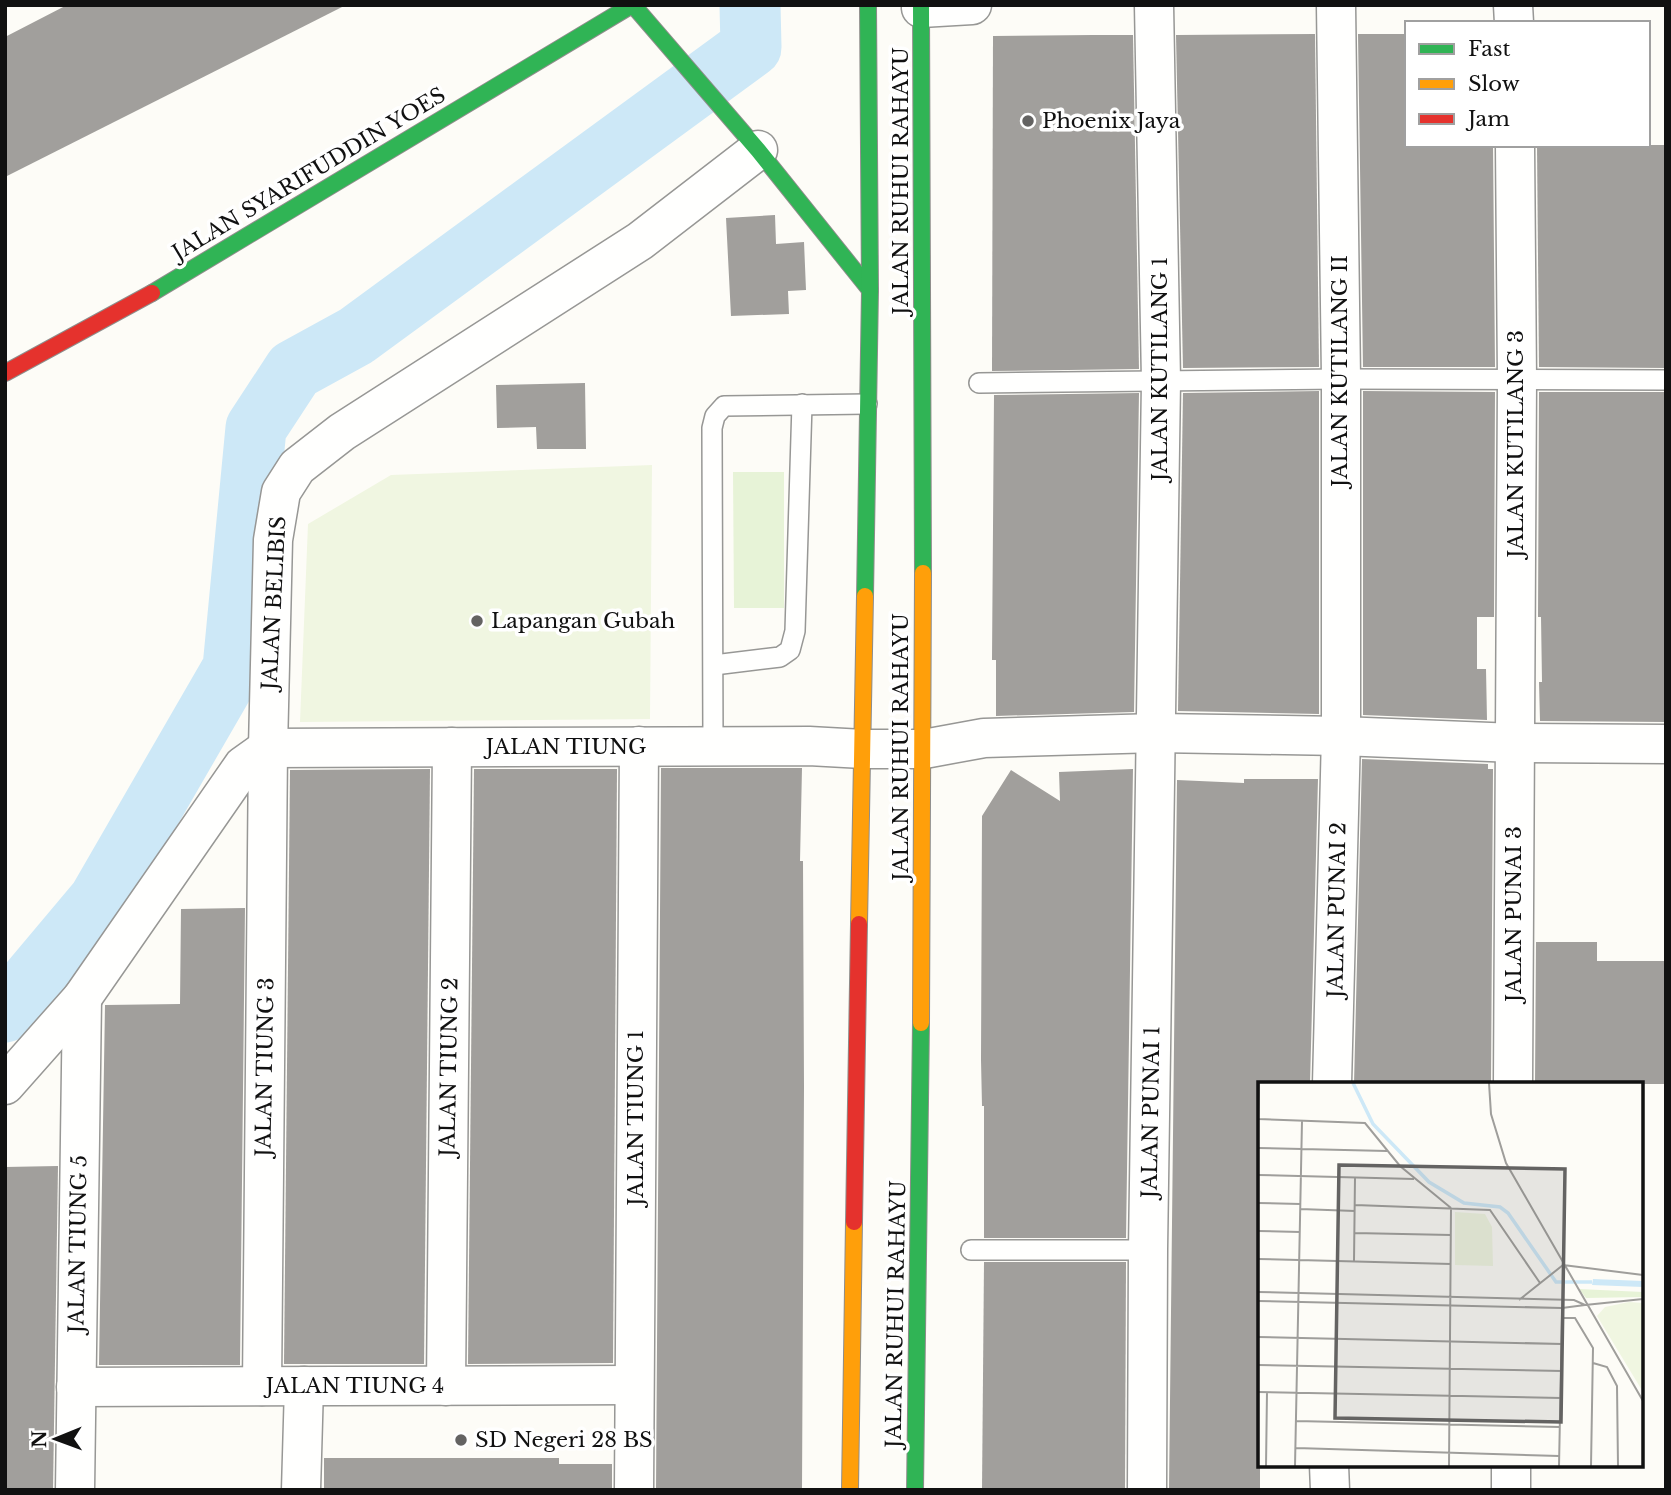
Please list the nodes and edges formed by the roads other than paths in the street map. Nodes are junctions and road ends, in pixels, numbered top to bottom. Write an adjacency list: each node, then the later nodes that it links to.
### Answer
1 (632, 5): 8 (main road, JALAN RUHUI RAHAYU); 10 (main road, JALAN SYARIFUDDIN YOES)
2 (868, 5): 9 (main road, JALAN RUHUI RAHAYU)
3 (972, 5): 6 (street)
4 (1154, 5): 14 (street, JALAN KUTILANG 1)
5 (1336, 5): 11 (street, JALAN KUTILANG II)
6 (921, 6): 28 (main road, JALAN RUHUI RAHAYU)
7 (1515, 147): 12 (street, JALAN KUTILANG 3)
8 (758, 150): 9 (main road, JALAN RUHUI RAHAYU); 26 (street, JALAN BELIBIS)
9 (870, 289): 17 (main road, JALAN RUHUI RAHAYU)
10 (5, 373)
11 (1341, 379): 12 (lane); 14 (lane); 20 (street, JALAN KUTILANG II)
12 (1517, 380): 13 (lane); 21 (street, JALAN KUTILANG 3)
13 (1666, 380)
14 (1161, 381): 15 (lane); 19 (street, JALAN KUTILANG 1)
15 (979, 383)
16 (802, 404): 17 (lane); 18 (lane); 18 (lane)
17 (867, 404): 27 (main road, JALAN RUHUI RAHAYU)
18 (714, 665): 24 (lane)
19 (1157, 733): 20 (street, JALAN TIUNG); 28 (street, JALAN TIUNG); 33 (street, JALAN PUNAI 1)
20 (1341, 736): 21 (street, JALAN TIUNG); 30 (street, JALAN PUNAI 2)
21 (1515, 743): 22 (street, JALAN TIUNG); 31 (street, JALAN PUNAI 3)
22 (1666, 744)
23 (639, 746): 24 (street, JALAN TIUNG); 25 (street, JALAN TIUNG); 35 (street, JALAN TIUNG 1)
24 (713, 746): 27 (street, JALAN TIUNG)
25 (452, 747): 26 (street, JALAN TIUNG); 38 (street, JALAN TIUNG 2)
26 (268, 748): 29 (street); 36 (street, JALAN TIUNG 3)
27 (863, 749): 28 (street, JALAN TIUNG); 45 (main road, JALAN RUHUI RAHAYU)
28 (923, 749): 46 (main road, JALAN RUHUI RAHAYU)
29 (82, 998): 32 (street); 39 (street, JALAN TIUNG 5)
30 (1332, 1082)
31 (1513, 1082)
32 (5, 1084)
33 (1149, 1250): 34 (lane); 47 (street, JALAN PUNAI 1)
34 (971, 1251)
35 (634, 1385): 38 (street, JALAN TIUNG 4); 44 (street, JALAN TIUNG 1)
36 (262, 1386): 37 (street, JALAN TIUNG 4); 39 (street, JALAN TIUNG 4)
37 (304, 1386): 38 (street, JALAN TIUNG 4); 43 (street)
38 (446, 1386)
39 (76, 1387): 42 (street, JALAN TIUNG 5)
40 (1329, 1467): 48 (street)
41 (1511, 1467): 49 (street)
42 (75, 1490)
43 (301, 1490)
44 (634, 1490)
45 (850, 1490)
46 (915, 1490)
47 (1147, 1490)
48 (1330, 1490)
49 (1511, 1490)

